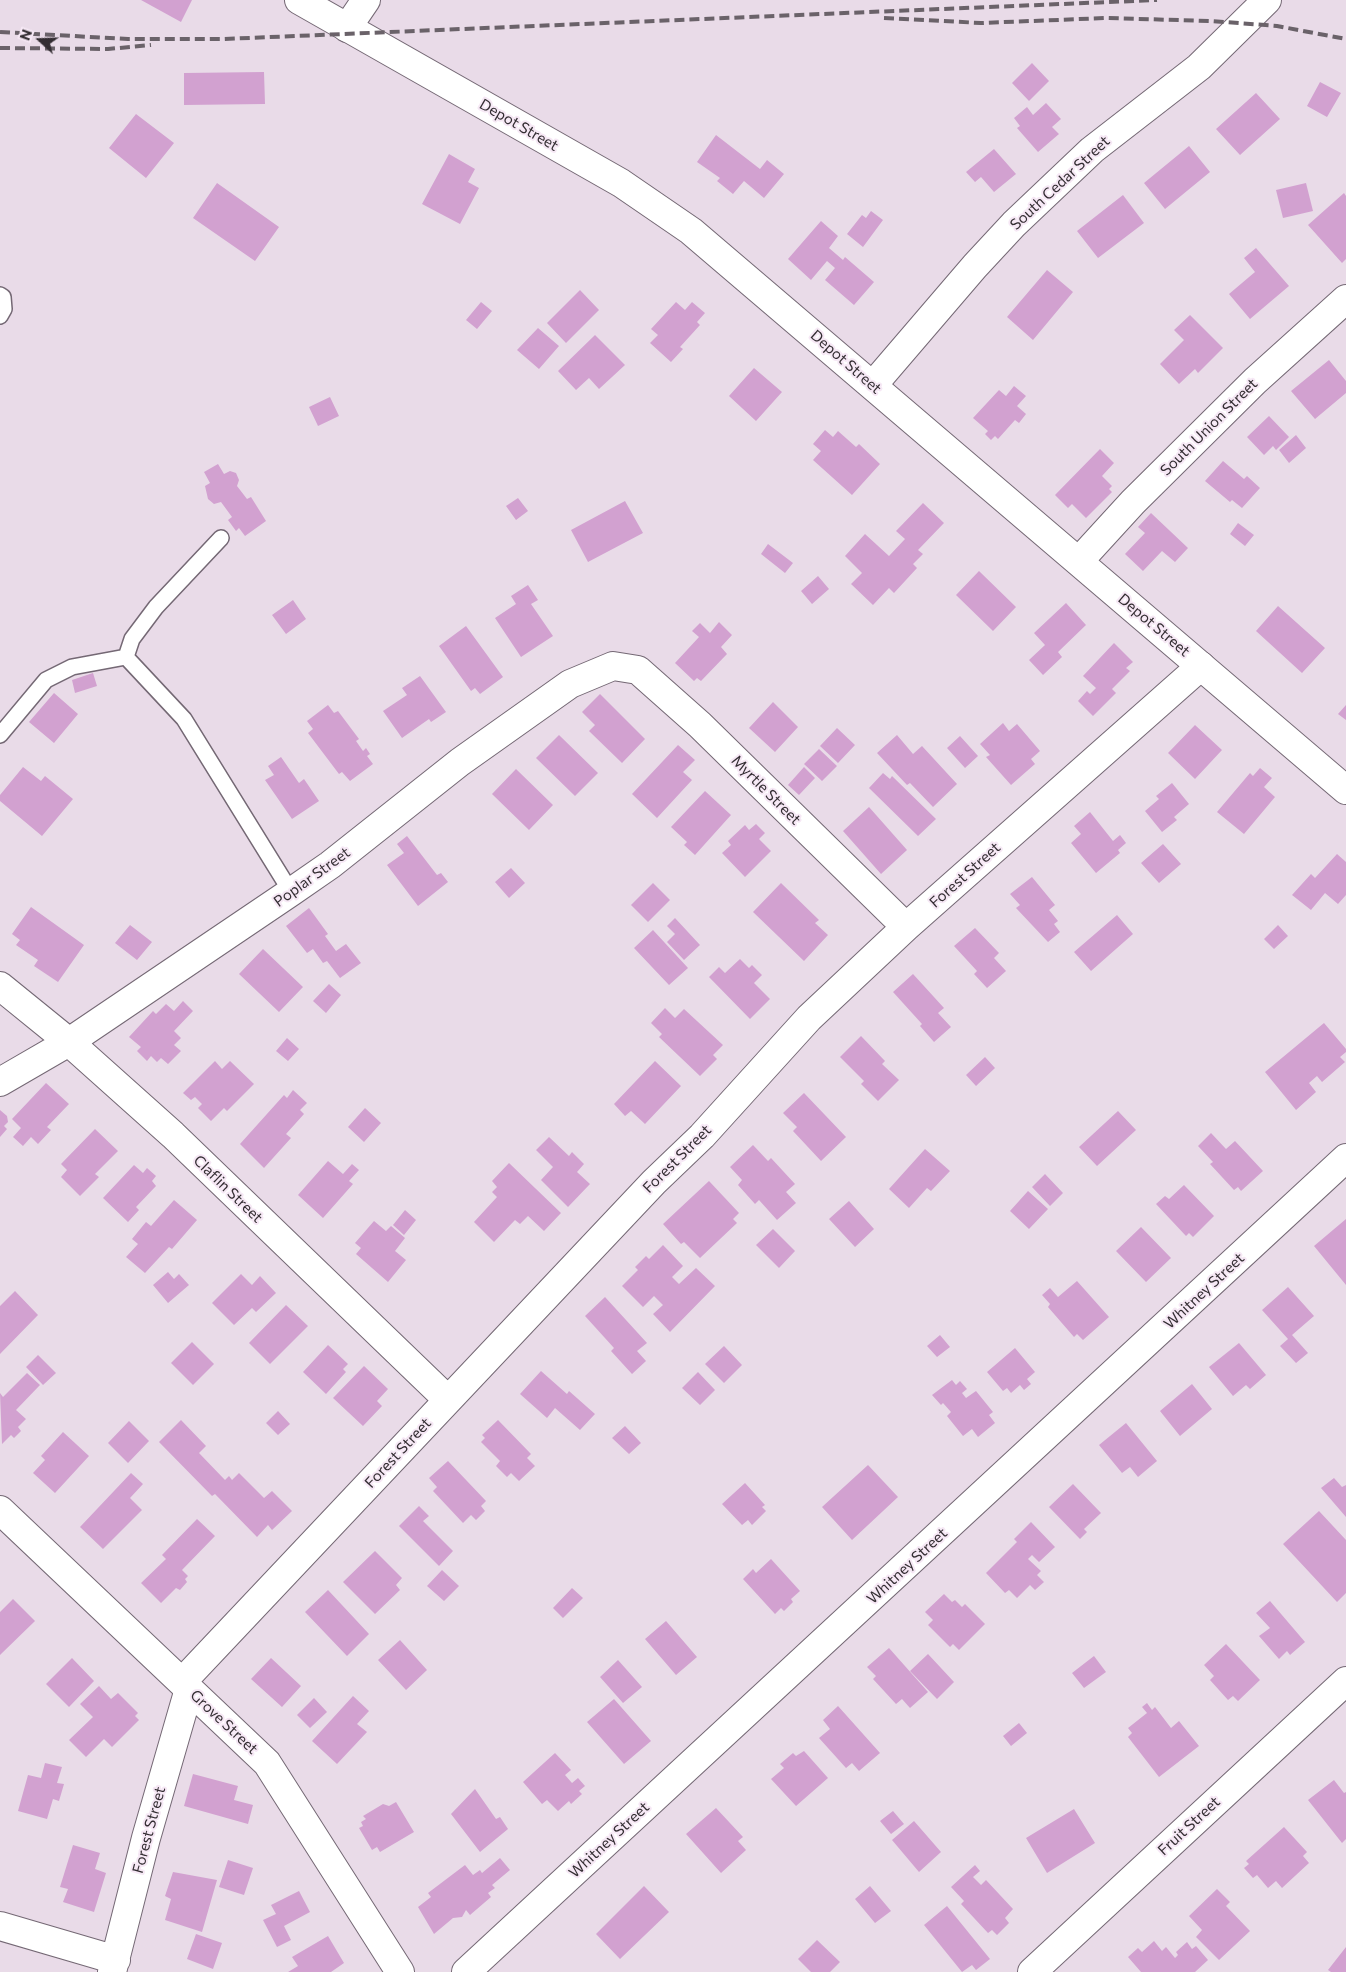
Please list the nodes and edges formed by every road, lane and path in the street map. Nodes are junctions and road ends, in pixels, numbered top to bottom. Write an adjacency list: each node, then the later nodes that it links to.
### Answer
1 (299, 0): 4 (street, Depot Street)
2 (366, 0): 4 (street)
3 (1267, 0): 8 (street, South Cedar Street)
4 (347, 28): 8 (street, Depot Street)
5 (0, 295): 7 (lane)
6 (1346, 299): 10 (street, South Union Street)
7 (0, 316)
8 (873, 385): 10 (street, Depot Street)
9 (221, 538): 11 (lane)
10 (1079, 561): 12 (street, Depot Street)
11 (126, 657): 14 (lane); 16 (lane)
12 (1201, 666): 15 (street, Depot Street); 17 (street, Forest Street)
13 (618, 667): 16 (street, Poplar Street); 17 (street, Myrtle Street)
14 (0, 735)
15 (1346, 790)
16 (291, 892): 19 (street, Poplar Street)
17 (906, 927): 22 (street, Forest Street)
18 (0, 986): 19 (street, Claflin Street)
19 (69, 1042): 20 (street, Poplar Street); 22 (street, Claflin Street)
20 (0, 1082)
21 (1346, 1158): 29 (street, Whitney Street)
22 (448, 1400): 25 (street, Forest Street)
23 (0, 1510): 25 (street, Grove Street)
24 (1346, 1681): 30 (street, Fruit Street)
25 (186, 1686): 27 (street, Forest Street); 28 (street, Grove Street)
26 (0, 1926): 27 (street)
27 (114, 1966)
28 (400, 1972)
29 (466, 1972)
30 (1032, 1972)

